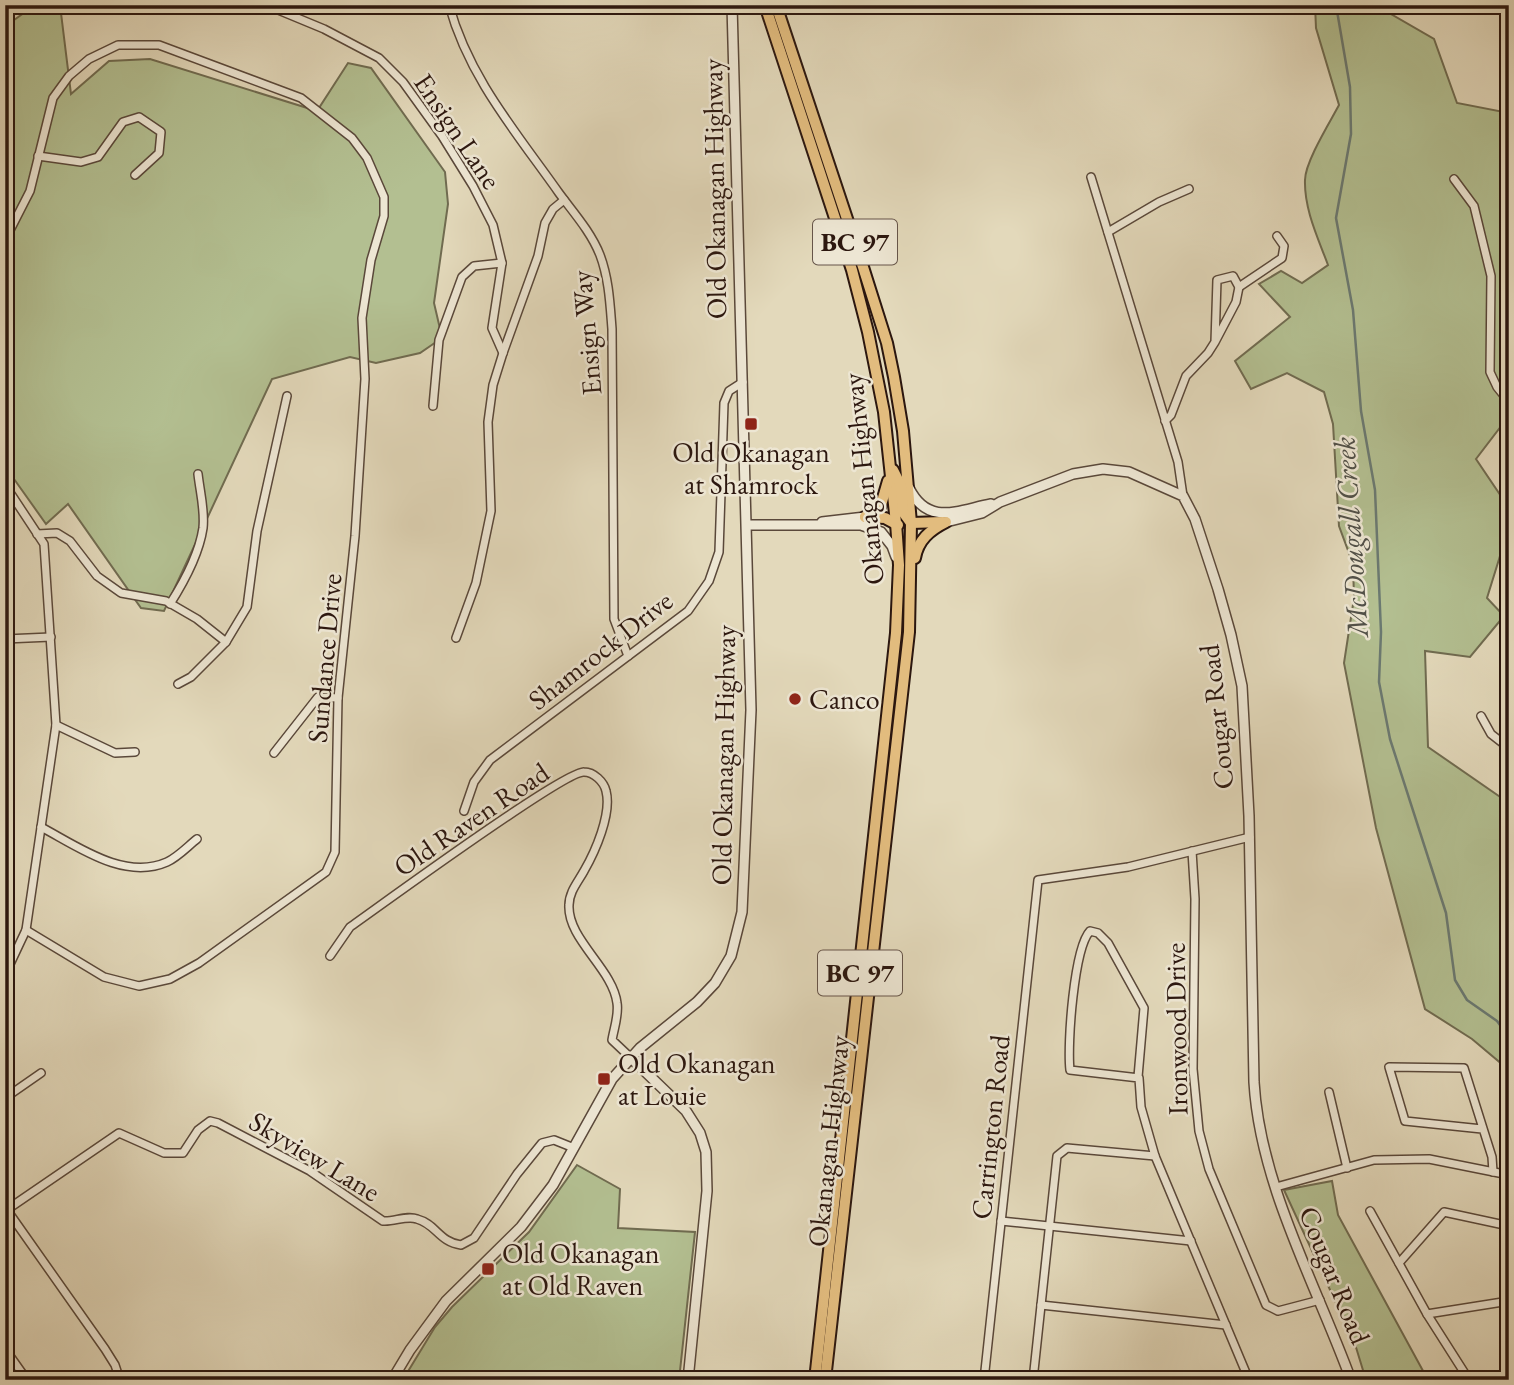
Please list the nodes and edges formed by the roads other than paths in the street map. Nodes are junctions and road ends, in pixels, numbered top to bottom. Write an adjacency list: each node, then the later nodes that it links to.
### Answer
1 (266, 5): 17 (street, Ensign Lane)
2 (449, 5): 13 (street, Ensign Way)
3 (732, 5): 21 (street, Old Okanagan Highway)
4 (765, 5): 26 (highway, Okanagan Highway / BC 97)
5 (776, 5): 29 (highway, Okanagan Highway / BC 97)
6 (1479, 5): 7 (street)
7 (1455, 7)
8 (38, 156): 9 (street); 16 (street, Sundance Drive); 48 (street, Sundance Drive)
9 (135, 175)
10 (1091, 177): 14 (street, Cougar Road)
11 (1454, 179): 23 (street)
12 (1189, 189): 14 (street)
13 (564, 200): 20 (street); 46 (street, Ensign Way)
14 (1108, 232): 25 (street, Cougar Road)
15 (1278, 236): 18 (street)
16 (5, 240)
17 (502, 263): 20 (street, Ensign Lane); 24 (street)
18 (1239, 287): 19 (street); 19 (street)
19 (1215, 342): 25 (street)
20 (503, 353): 43 (street)
21 (743, 382): 37 (street, Old Okanagan Highway); 46 (street, Shamrock Drive)
22 (287, 396): 45 (street)
23 (1509, 402)
24 (433, 406)
25 (1165, 421): 30 (street, Cougar Road)
26 (890, 465): 32 (highway); 34 (highway, Okanagan Highway / BC 97); 35 (highway)
27 (198, 474): 41 (street)
28 (5, 485): 38 (street)
29 (908, 485): 31 (street); 35 (highway, Okanagan Highway / BC 97)
30 (1183, 496): 31 (street); 56 (street, Cougar Road)
31 (1000, 502): 33 (street)
32 (865, 517): 34 (highway); 36 (street)
33 (946, 522): 35 (highway); 40 (highway)
34 (896, 523): 39 (highway, Okanagan Highway / BC 97); 40 (highway)
35 (911, 523): 40 (highway, Okanagan Highway / BC 97)
36 (812, 524): 37 (street); 39 (street)
37 (747, 525): 62 (street, Old Okanagan Highway)
38 (37, 534): 41 (street); 42 (street)
39 (899, 565): 91 (highway, Okanagan Highway / BC 97)
40 (911, 589): 92 (highway, Okanagan Highway / BC 97)
41 (170, 604): 45 (street)
42 (51, 637): 44 (street); 50 (street)
43 (456, 638)
44 (5, 639)
45 (226, 642): 47 (street)
46 (628, 656): 54 (street, Shamrock Drive)
47 (178, 684)
48 (338, 698): 53 (street); 59 (street, Sundance Drive)
49 (1481, 716): 51 (street)
50 (56, 725): 52 (street); 55 (street)
51 (1509, 748)
52 (135, 752)
53 (275, 753)
54 (464, 811)
55 (41, 827): 57 (street); 59 (street)
56 (1250, 837): 58 (street); 73 (street, Cougar Road)
57 (197, 838)
58 (1192, 851): 76 (street, Carrington Road); 81 (street, Ironwood Drive)
59 (26, 930): 61 (street)
60 (330, 956): 62 (street, Old Raven Road)
61 (5, 968)
62 (630, 1057): 68 (street, Old Okanagan Highway); 90 (street)
63 (41, 1073): 66 (street)
64 (1138, 1077): 69 (street)
65 (1329, 1092): 70 (street, Cougar Road)
66 (5, 1098)
67 (1482, 1129): 67 (street); 71 (street)
68 (574, 1148): 74 (street, Skyview Lane); 89 (street, Old Okanagan Highway)
69 (1155, 1156): 77 (street); 79 (street)
70 (1347, 1168): 71 (street, Cougar Road); 73 (street, Cougar Road)
71 (1493, 1172): 72 (street, Cougar Road)
72 (1509, 1175)
73 (1276, 1187): 81 (street, Cougar Road)
74 (6, 1211): 88 (street)
75 (1370, 1211): 80 (street)
76 (1001, 1221): 77 (street); 93 (street, Carrington Road)
77 (1049, 1226): 79 (street); 83 (street)
78 (1509, 1226): 80 (street)
79 (1191, 1241): 85 (street)
80 (1399, 1263): 84 (street)
81 (1320, 1300): 96 (street, Cougar Road)
82 (1509, 1301): 84 (street)
83 (1041, 1305): 85 (street); 94 (street)
84 (1426, 1314): 97 (street)
85 (1226, 1325): 95 (street)
86 (5, 1349): 87 (street)
87 (27, 1380)
88 (120, 1380)
89 (392, 1380)
90 (688, 1380)
91 (814, 1380)
92 (825, 1380)
93 (984, 1380)
94 (1033, 1380)
95 (1249, 1380)
96 (1351, 1380)
97 (1469, 1380)

